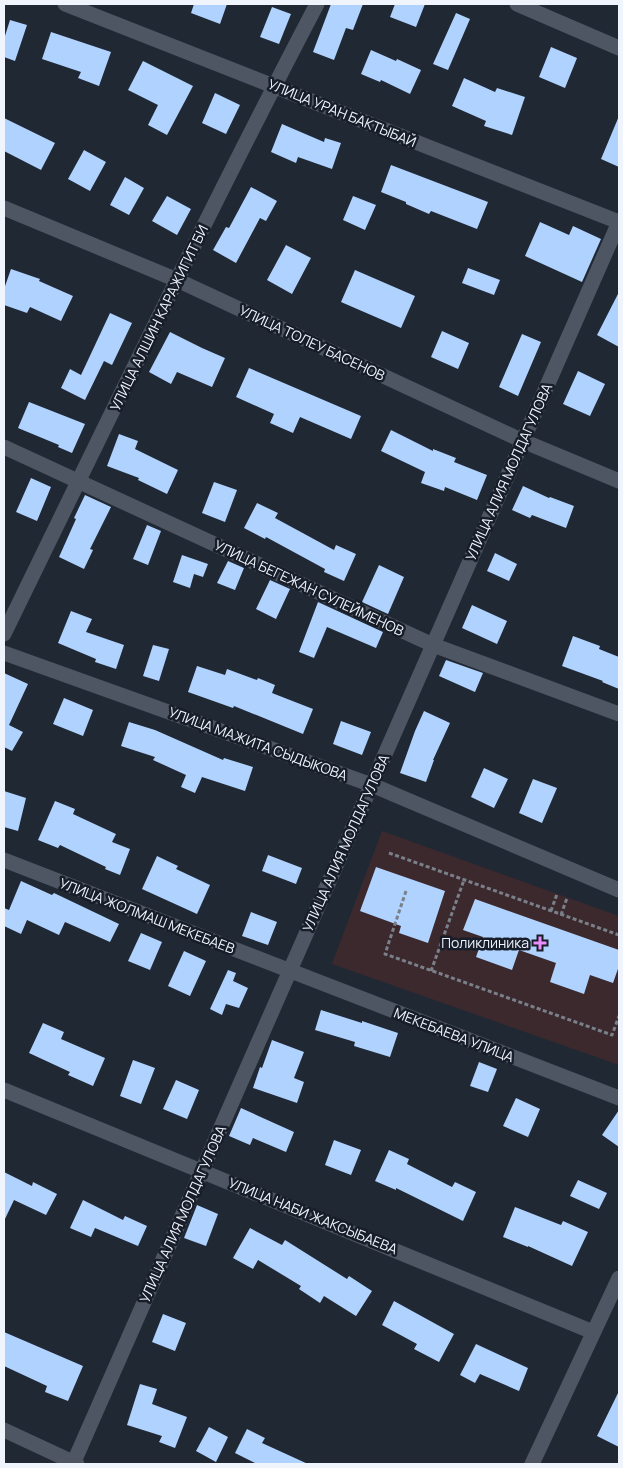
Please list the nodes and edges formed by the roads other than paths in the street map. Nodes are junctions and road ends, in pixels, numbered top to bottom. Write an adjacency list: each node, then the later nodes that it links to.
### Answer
1 (65, 4): 5 (street, УЛИЦА УРАН БАКТЫБАЙ)
2 (317, 4): 5 (street, УЛИЦА АЛШИН КАРАЖИГИТ БИ)
3 (516, 4): 4 (street)
4 (619, 48)
5 (274, 86): 7 (street, УЛИЦА УРАН БАКТЫБАЙ); 8 (street, УЛИЦА АЛШИН КАРАЖИГИТ БИ)
6 (4, 208): 8 (street, УЛИЦА ТОЛЕУ БАСЕНОВ)
7 (619, 222): 9 (street, УЛИЦА АЛИЯ МОЛДАГУЛОВА)
8 (178, 280): 9 (street, УЛИЦА ТОЛЕУ БАСЕНОВ); 12 (street, УЛИЦА АЛШИН КАРАЖИГИТ БИ)
9 (523, 441): 11 (street, УЛИЦА ТОЛЕУ БАСЕНОВ); 14 (street, УЛИЦА АЛИЯ МОЛДАГУЛОВА)
10 (4, 447): 12 (street, УЛИЦА БЕГЕЖАН СУЛЕЙМЕНОВ)
11 (619, 481)
12 (78, 482): 13 (street, УЛИЦА АЛШИН КАРАЖИГИТ БИ); 14 (street, УЛИЦА БЕГЕЖАН СУЛЕЙМЕНОВ)
13 (4, 634)
14 (433, 645): 16 (street, УЛИЦА БЕГЕЖАН СУЛЕЙМЕНОВ); 17 (street, УЛИЦА АЛИЯ МОЛДАГУЛОВА)
15 (4, 653): 17 (street, УЛИЦА МАЖИТА СЫДЫКОВА)
16 (619, 714)
17 (372, 785): 19 (street, УЛИЦА МАЖИТА СЫДЫКОВА); 20 (street, УЛИЦА АЛИЯ МОЛДАГУЛОВА)
18 (4, 860): 20 (street, УЛИЦА ЖОЛМАШ МЕКЕБАЕВ)
19 (619, 890)
20 (290, 972): 22 (street, МЕКЕБАЕВА УЛИЦА); 23 (street, УЛИЦА АЛИЯ МОЛДАГУЛОВА)
21 (4, 1090): 23 (street, УЛИЦА НАБИ ЖАКСЫБАЕВА)
22 (619, 1098)
23 (202, 1170): 25 (street, УЛИЦА НАБИ ЖАКСЫБАЕВА); 27 (street, УЛИЦА АЛИЯ МОЛДАГУЛОВА)
24 (619, 1278): 25 (street)
25 (593, 1332): 28 (street)
26 (4, 1430): 27 (street)
27 (74, 1464)
28 (532, 1464)

